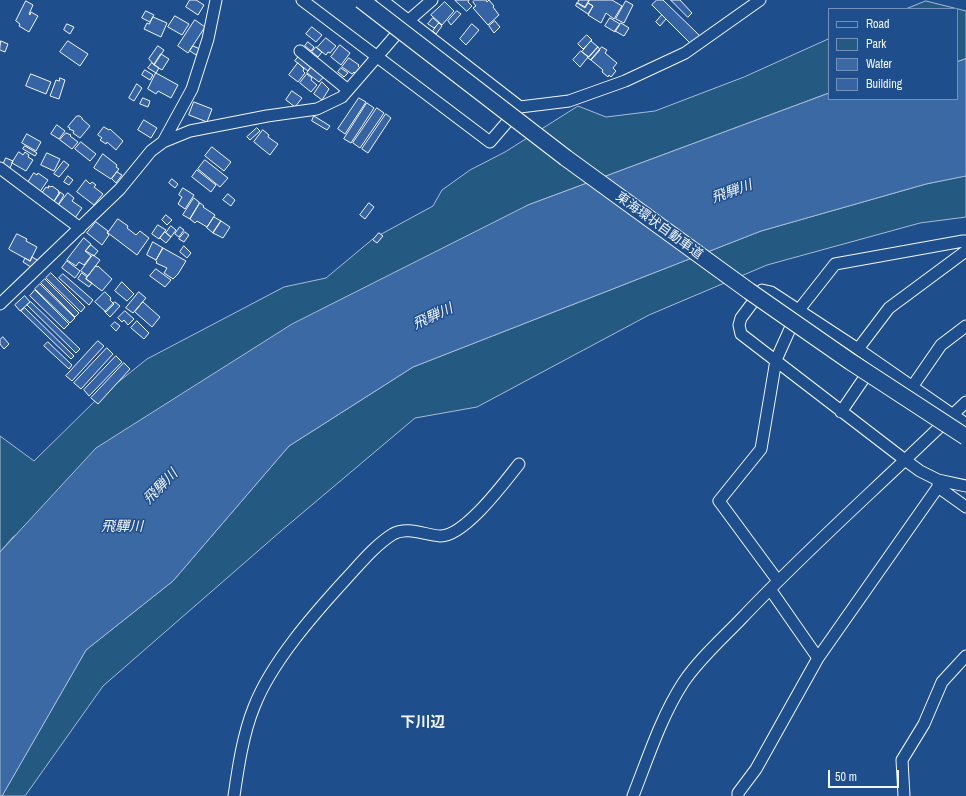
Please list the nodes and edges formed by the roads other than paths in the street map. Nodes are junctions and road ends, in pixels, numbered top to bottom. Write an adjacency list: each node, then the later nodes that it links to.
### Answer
1 (216, 0): 12 (street)
2 (302, 0): 9 (street)
3 (361, 0): 28 (highway, 東海環状自動車道, bridge)
4 (382, 0): 7 (street)
5 (432, 0): 7 (street)
6 (760, 0): 11 (street)
7 (408, 21): 9 (street); 11 (street)
8 (300, 51): 10 (street)
9 (376, 57): 10 (street); 11 (street)
10 (348, 90): 12 (street)
11 (520, 107)
12 (163, 142): 14 (street)
13 (0, 168): 14 (street)
14 (80, 228): 17 (street)
15 (966, 241): 18 (street)
16 (966, 251): 20 (street)
17 (0, 304)
18 (798, 311): 20 (street); 21 (street); 21 (street)
19 (966, 326): 23 (street)
20 (858, 349): 22 (street)
21 (776, 360): 25 (street); 34 (street)
22 (875, 362): 23 (street); 25 (street)
23 (912, 387): 26 (street)
24 (966, 402): 26 (street)
25 (841, 412): 29 (street)
26 (952, 415): 27 (street); 29 (street)
27 (966, 424)
28 (966, 438)
29 (905, 460): 31 (street); 34 (street)
30 (519, 464): 37 (street)
31 (938, 484): 32 (street); 33 (street); 36 (street)
32 (966, 486)
33 (966, 507)
34 (774, 585): 36 (street); 38 (street)
35 (966, 656): 40 (street)
36 (818, 658): 39 (street)
37 (234, 796)
38 (633, 796)
39 (738, 796)
40 (904, 796)

